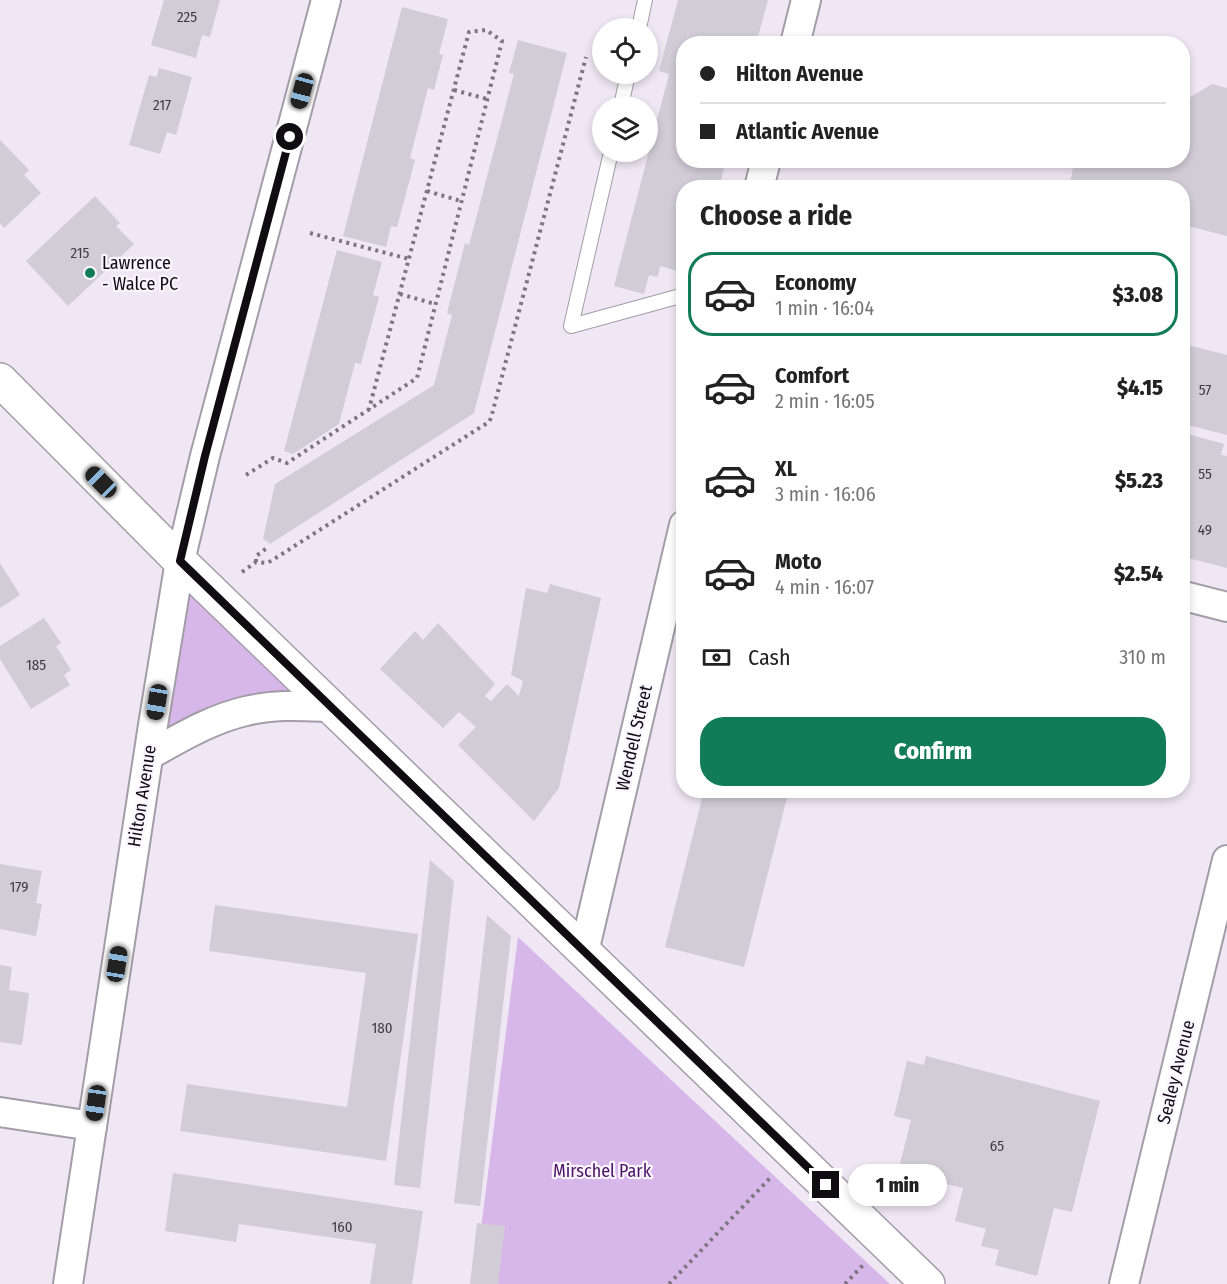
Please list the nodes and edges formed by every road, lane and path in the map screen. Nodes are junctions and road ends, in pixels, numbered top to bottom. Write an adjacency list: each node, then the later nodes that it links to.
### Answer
1 (326, 0): 22 (street, Hilton Avenue)
2 (645, 0): 4 (lane)
3 (806, 0): 5 (street)
4 (641, 18)
5 (797, 36)
6 (586, 57): 23 (path)
7 (454, 90): 8 (path); 8 (path); 10 (path)
8 (487, 99): 11 (path)
9 (608, 162): 15 (lane)
10 (427, 191): 11 (path); 13 (path)
11 (461, 201): 16 (path)
12 (310, 233): 13 (path)
13 (409, 260): 14 (path)
14 (400, 294): 16 (path); 18 (path)
15 (676, 297)
16 (435, 304): 18 (path)
17 (0, 380): 22 (street)
18 (369, 409): 19 (path)
19 (246, 475)
20 (267, 548): 23 (path)
21 (676, 559): 30 (street, Wendell Street)
22 (180, 561): 27 (street); 28 (street, Hilton Avenue)
23 (256, 562): 24 (path)
24 (242, 572)
25 (1190, 598): 26 (street)
26 (1227, 607)
27 (330, 708): 28 (street); 30 (street)
28 (148, 755): 32 (street, Hilton Avenue)
29 (1227, 860): 37 (street, Sealey Avenue)
30 (584, 952): 33 (street)
31 (0, 1112): 32 (street)
32 (92, 1126): 34 (street, Hilton Avenue)
33 (793, 1154): 35 (path); 36 (street)
34 (68, 1284)
35 (670, 1284)
36 (928, 1284)
37 (1124, 1284)

